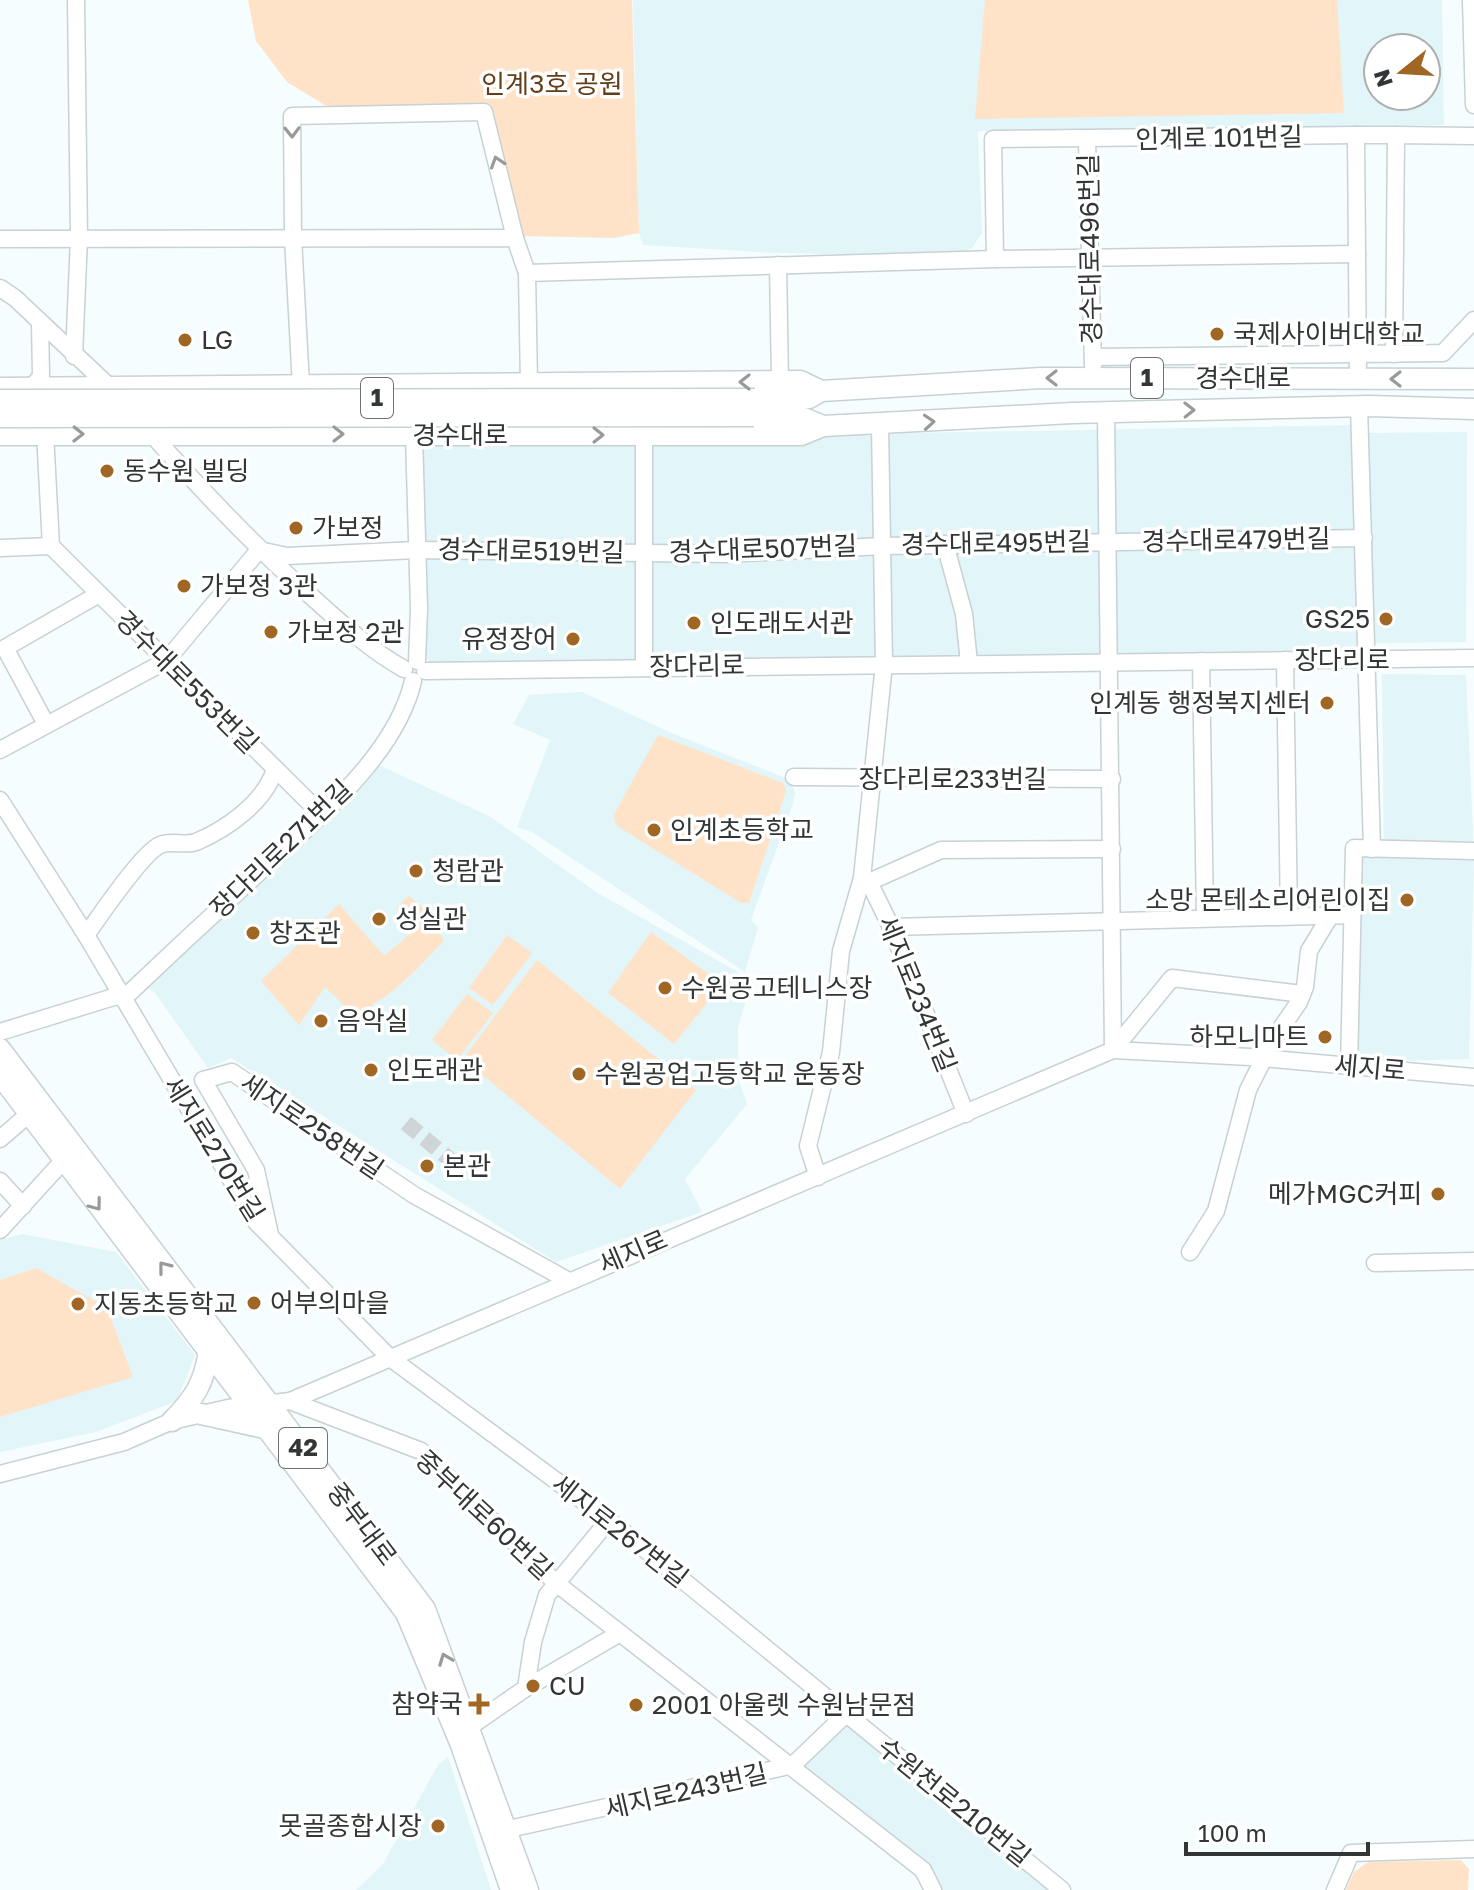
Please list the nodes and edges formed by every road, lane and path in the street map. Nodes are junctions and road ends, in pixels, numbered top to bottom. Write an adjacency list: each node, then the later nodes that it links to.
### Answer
1 (76, 0): 8 (street)
2 (1472, 4): 3 (street)
3 (1474, 105)
4 (1356, 135): 5 (street, 인계로 101번길); 7 (street, 인계로 101번길); 12 (street)
5 (1396, 135): 6 (street); 20 (street)
6 (1474, 136)
7 (1084, 140): 13 (street, 인계로 101번길); 14 (street, 경수대로496번길)
8 (79, 237): 9 (street); 11 (street); 21 (street)
9 (293, 238): 10 (street); 10 (street, one-way to 9); 31 (street)
10 (515, 238): 16 (street)
11 (0, 239)
12 (1357, 254): 14 (street); 22 (street)
13 (995, 259): 14 (street); 15 (street)
14 (1091, 259): 23 (street, 경수대로496번길)
15 (778, 265): 16 (street); 29 (street)
16 (527, 273): 30 (street)
17 (0, 288): 19 (street)
18 (1474, 320): 20 (street, 경수대로496번길)
19 (40, 322): 21 (street); 34 (street)
20 (1394, 354): 22 (street, 경수대로496번길)
21 (74, 356): 32 (street)
22 (1357, 356): 24 (street, 경수대로496번길); 27 (street)
23 (1093, 357): 24 (street, 경수대로496번길); 25 (street, 경수대로496번길)
24 (1214, 357): 26 (street)
25 (1093, 378): 26 (main road, 경수대로 / 1); 35 (main road, 경수대로 / 1, one-way to 35)
26 (1214, 378): 27 (main road, 경수대로 / 1)
27 (1358, 379): 28 (main road, 경수대로 / 1, one-way to 27)
28 (1474, 379)
29 (780, 382): 30 (main road, 경수대로, one-way to 30); 35 (main road, 경수대로)
30 (529, 384): 31 (main road, 경수대로)
31 (301, 386): 32 (main road, 경수대로)
32 (111, 387): 34 (main road, 경수대로); 46 (street)
33 (0, 388): 34 (main road, 경수대로)
34 (32, 388)
35 (821, 391): 38 (main road, 경수대로 / 1)
36 (0, 400): 38 (main road, 1, bridge)
37 (1359, 406): 39 (main road, 경수대로 / 1); 40 (main road, 경수대로 / 1, one-way to 37); 49 (street, 경수대로479번길)
38 (754, 408): 41 (main road, 1, bridge); 43 (main road, 경수대로 / 1)
39 (1474, 409)
40 (1106, 412): 42 (main road, 경수대로 / 1, one-way to 40); 50 (street, 경수대로495번길)
41 (0, 417)
42 (880, 425): 43 (main road, 경수대로 / 1); 53 (street, 경수대로507번길)
43 (823, 426): 48 (main road, 경수대로)
44 (45, 433): 45 (main road, 경수대로); 46 (main road, 경수대로, one-way to 46); 52 (street)
45 (0, 435)
46 (153, 435): 47 (main road, 경수대로, one-way to 47); 55 (street)
47 (414, 435): 48 (main road, 경수대로, one-way to 48); 56 (street)
48 (644, 435): 57 (street, 경수대로519번길)
49 (1364, 538): 50 (street, 경수대로479번길); 60 (street, 경수대로479번길)
50 (1108, 541): 51 (street, 경수대로495번길); 64 (street, 경수대로495번길)
51 (945, 544): 53 (street, 경수대로495번길); 65 (street)
52 (51, 546): 54 (street); 58 (street, 경수대로553번길)
53 (883, 546): 57 (street, 경수대로507번길); 66 (street, 경수대로507번길)
54 (0, 548)
55 (259, 550): 56 (street); 62 (street); 68 (street)
56 (417, 550): 57 (street, 경수대로519번길); 68 (street)
57 (644, 553): 67 (street, 경수대로519번길)
58 (99, 594): 62 (street, 경수대로553번길); 69 (street, 경수대로553번길)
59 (1474, 658): 60 (street, 장다리로)
60 (1368, 659): 61 (street, 장다리로); 78 (street, 경수대로479번길)
61 (1285, 660): 63 (street, 장다리로); 82 (street)
62 (166, 661): 69 (street); 71 (street, 경수대로553번길)
63 (1201, 661): 64 (street, 장다리로); 84 (street)
64 (1111, 662): 65 (street, 장다리로); 74 (street)
65 (969, 663): 66 (street, 장다리로)
66 (884, 664): 67 (street, 장다리로); 73 (street, 경수대로507번길)
67 (644, 667): 68 (street, 장다리로)
68 (415, 671): 76 (street, 장다리로271번길)
69 (46, 724): 70 (street)
70 (0, 750)
71 (275, 769): 76 (street, 경수대로553번길); 87 (street, 경수대로553번길)
72 (794, 777): 73 (street, 장다리로233번길)
73 (872, 779): 74 (street, 장다리로233번길); 80 (street, 경수대로507번길)
74 (1112, 779): 77 (street)
75 (2, 807): 87 (street, 세지로270번길)
76 (321, 814): 89 (street, 장다리로271번길)
77 (1112, 849): 80 (street); 85 (street)
78 (1372, 849): 79 (street); 81 (street)
79 (1474, 851)
80 (866, 880): 86 (street, 세지로234번길); 101 (street, 경수대로507번길)
81 (1352, 915): 83 (street); 94 (street)
82 (1289, 916): 83 (street); 84 (street)
83 (1330, 916): 88 (street)
84 (1205, 918): 85 (street)
85 (1113, 919): 86 (street); 92 (street)
86 (891, 927): 98 (street, 세지로234번길)
87 (86, 935): 89 (street, 세지로270번길)
88 (1302, 994): 92 (street); 93 (street)
89 (121, 997): 90 (street); 105 (street, 세지로270번길)
90 (0, 1032)
91 (0, 1049): 113 (main road, 중부대로 / 42, one-way to 91)
92 (1113, 1050): 93 (street, 세지로); 98 (street, 세지로)
93 (1267, 1058): 94 (street, 세지로); 106 (street)
94 (1349, 1066): 96 (street, 세지로)
95 (0, 1075): 97 (main road, 중부대로 / 42)
96 (1474, 1077)
97 (29, 1114): 99 (street); 100 (main road, 중부대로 / 42)
98 (966, 1114): 101 (street, 세지로)
99 (0, 1139)
100 (63, 1161): 103 (street); 110 (main road, 중부대로 / 42, one-way to 110)
101 (818, 1177): 109 (street, 세지로)
102 (0, 1181): 103 (street)
103 (23, 1206): 104 (street)
104 (0, 1230)
105 (270, 1235): 109 (street, 세지로258번길); 111 (street, 세지로270번길)
106 (1190, 1252)
107 (1474, 1261): 108 (street)
108 (1375, 1263)
109 (567, 1280): 111 (street, 세지로)
110 (209, 1351): 113 (main road, 중부대로 / 42); 115 (main road)
111 (389, 1357): 112 (street, 세지로); 118 (street, 세지로267번길)
112 (290, 1401): 113 (street, 세지로); 119 (street, 중부대로60번길)
113 (259, 1404): 114 (street, 세지로); 116 (main road, 중부대로 / 42); 123 (main road, 중부대로 / 42, one-way to 113)
114 (201, 1414): 115 (street, 세지로); 116 (main road)
115 (172, 1421): 117 (street, 세지로)
116 (269, 1429): 127 (main road, 중부대로 / 42)
117 (0, 1474)
118 (609, 1520): 119 (street); 122 (street, 세지로267번길)
119 (556, 1583): 120 (street, 중부대로60번길); 121 (street)
120 (620, 1633): 121 (street); 124 (street, 중부대로60번길)
121 (526, 1688): 123 (street)
122 (846, 1714): 124 (street, 세지로243번길); 130 (street, 수원천로210번길)
123 (471, 1726): 125 (main road, 중부대로 / 42)
124 (793, 1765): 125 (street, 세지로243번길); 129 (street, 중부대로60번길)
125 (505, 1830): 128 (main road, 중부대로 / 42)
126 (1474, 1849): 131 (street)
127 (511, 1890)
128 (528, 1890)
129 (933, 1890)
130 (1062, 1890)
131 (1335, 1890)

